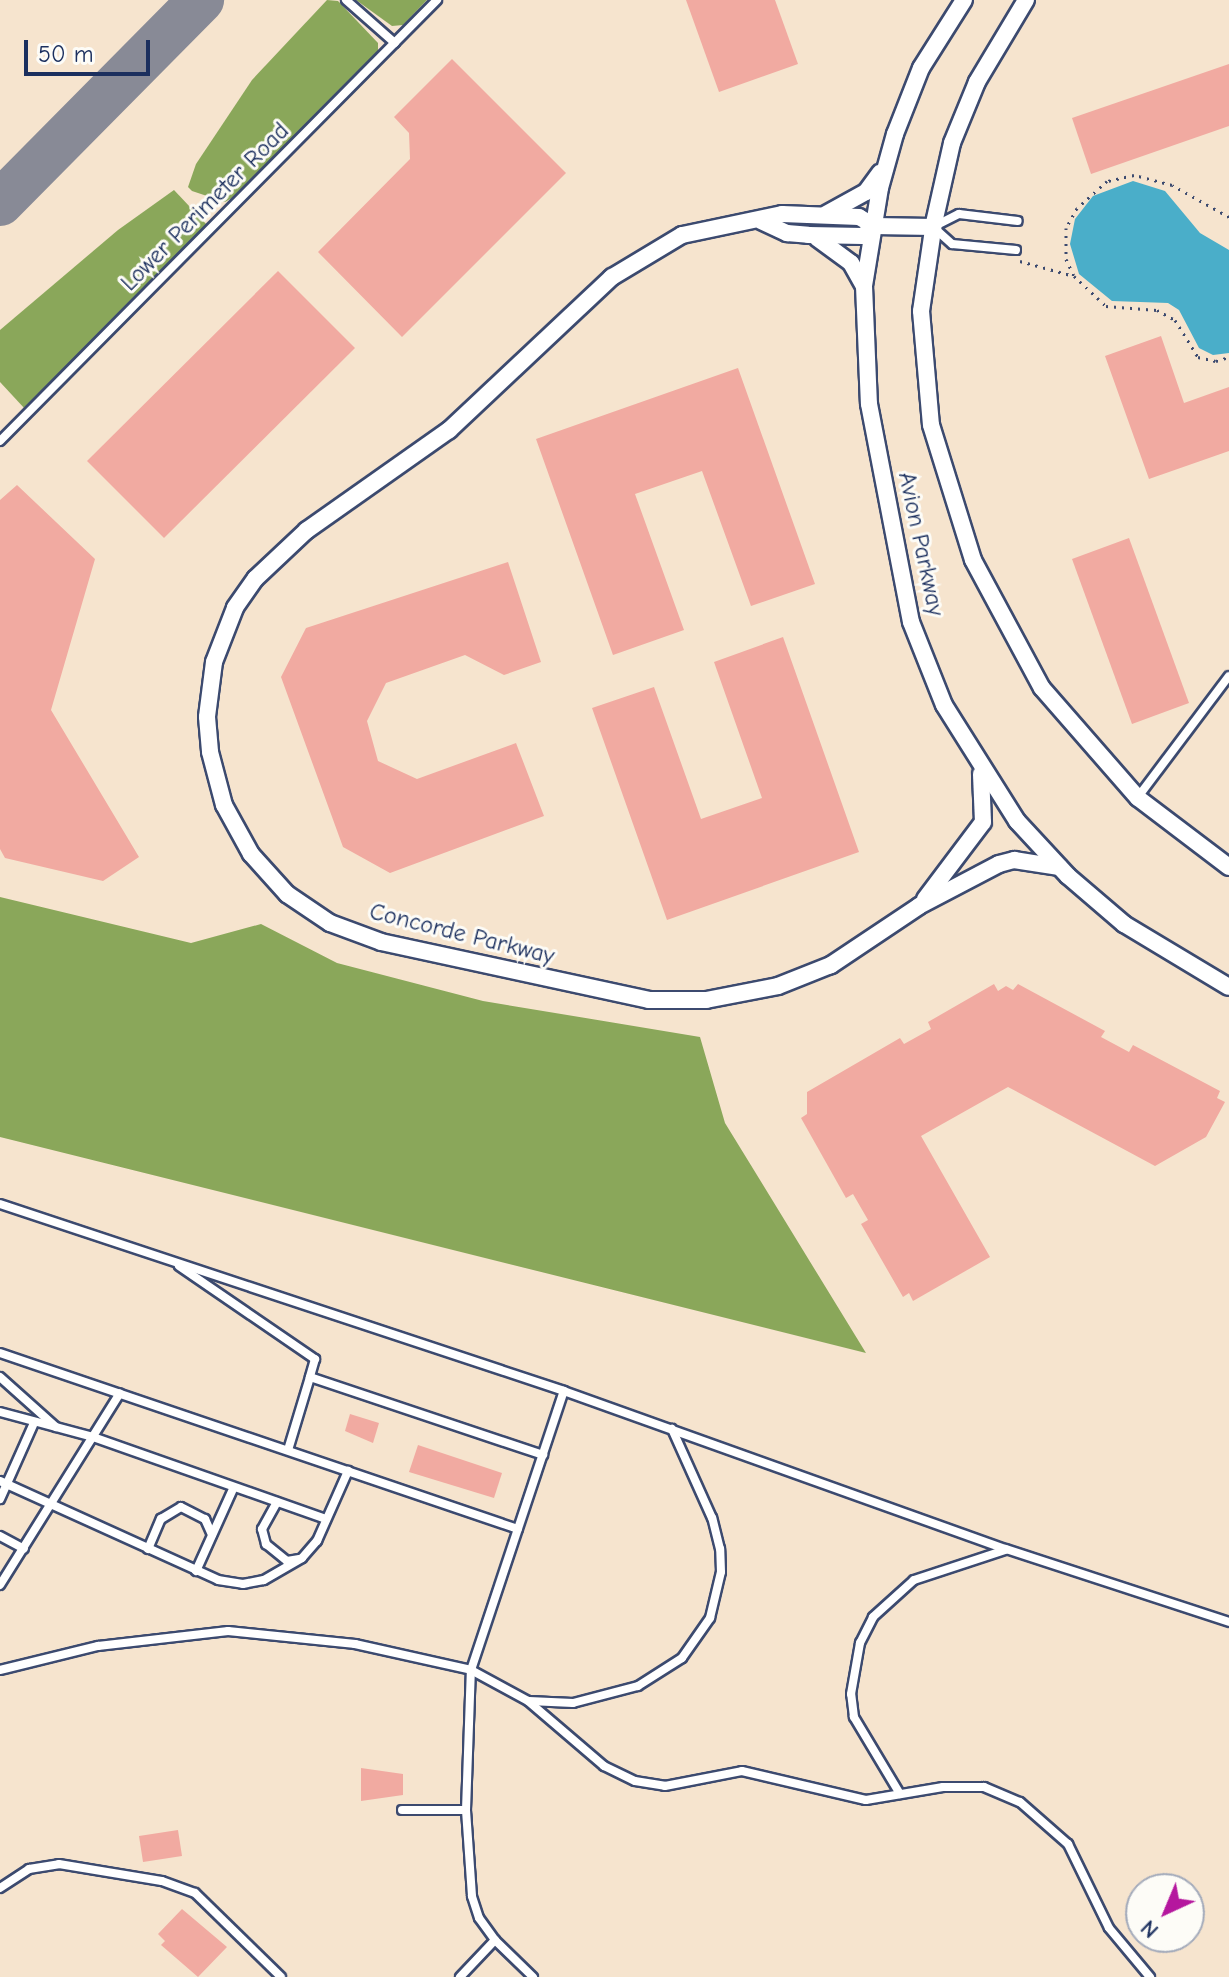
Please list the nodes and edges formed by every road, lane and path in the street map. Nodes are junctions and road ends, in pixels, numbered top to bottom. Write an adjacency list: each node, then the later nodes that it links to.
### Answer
1 (346, 0): 5 (lane)
2 (437, 0): 5 (lane, Lower Perimeter Road)
3 (964, 0): 6 (street, Avion Parkway)
4 (1026, 0): 12 (street, Avion Parkway)
5 (395, 43): 18 (lane, Lower Perimeter Road)
6 (886, 166): 7 (street); 11 (street, Avion Parkway)
7 (820, 217): 9 (street, Concorde Parkway); 11 (street, Concorde Parkway)
8 (1229, 217): 15 (path)
9 (761, 221): 13 (street, Concorde Parkway); 24 (street, Concorde Parkway)
10 (1018, 221): 12 (lane)
11 (874, 226): 12 (street, Concorde Parkway); 13 (street, Concorde Parkway); 16 (street, Avion Parkway)
12 (933, 227): 14 (lane); 21 (street, Avion Parkway)
13 (808, 235): 16 (street)
14 (1016, 255): 15 (path)
15 (1074, 276): 17 (path)
16 (864, 286): 20 (street, Avion Parkway)
17 (1229, 357)
18 (0, 441)
19 (1229, 676): 21 (lane)
20 (981, 771): 22 (street, Avion Parkway); 24 (street, Concorde Parkway)
21 (1138, 798): 23 (street, Avion Parkway)
22 (1059, 867): 24 (street, Concorde Parkway); 25 (street, Avion Parkway)
23 (1229, 867)
24 (919, 906)
25 (1229, 987)
26 (0, 1204): 27 (lane)
27 (170, 1260): 30 (lane); 31 (lane)
28 (0, 1353): 32 (lane)
29 (0, 1377): 35 (lane)
30 (310, 1377): 38 (lane); 39 (lane)
31 (564, 1391): 36 (lane); 39 (lane)
32 (120, 1393): 37 (lane); 38 (lane)
33 (0, 1412): 34 (lane)
34 (34, 1423): 35 (lane); 41 (lane)
35 (56, 1428): 37 (lane)
36 (672, 1429): 52 (lane); 59 (lane)
37 (93, 1437): 42 (lane); 45 (lane)
38 (288, 1450): 40 (lane)
39 (543, 1455): 47 (lane)
40 (348, 1471): 46 (lane); 47 (lane)
41 (4, 1482): 43 (lane); 45 (lane)
42 (234, 1487): 44 (lane); 48 (lane)
43 (0, 1499)
44 (277, 1502): 46 (lane); 53 (lane)
45 (51, 1504): 50 (lane); 51 (lane)
46 (326, 1519): 53 (lane)
47 (518, 1529): 58 (lane)
48 (212, 1535): 51 (lane); 54 (lane)
49 (0, 1536): 50 (lane)
50 (24, 1549): 55 (lane)
51 (148, 1549): 54 (lane)
52 (1006, 1549): 56 (lane); 60 (lane)
53 (302, 1558): 54 (lane)
54 (196, 1571)
55 (0, 1585)
56 (1229, 1622)
57 (0, 1668): 58 (lane)
58 (471, 1670): 59 (lane); 62 (lane)
59 (528, 1701): 60 (lane)
60 (900, 1794): 68 (lane)
61 (402, 1810): 62 (lane)
62 (466, 1810): 64 (lane)
63 (0, 1888): 65 (lane)
64 (495, 1940): 66 (lane); 67 (lane)
65 (281, 1977)
66 (460, 1977)
67 (533, 1977)
68 (1150, 1977)

